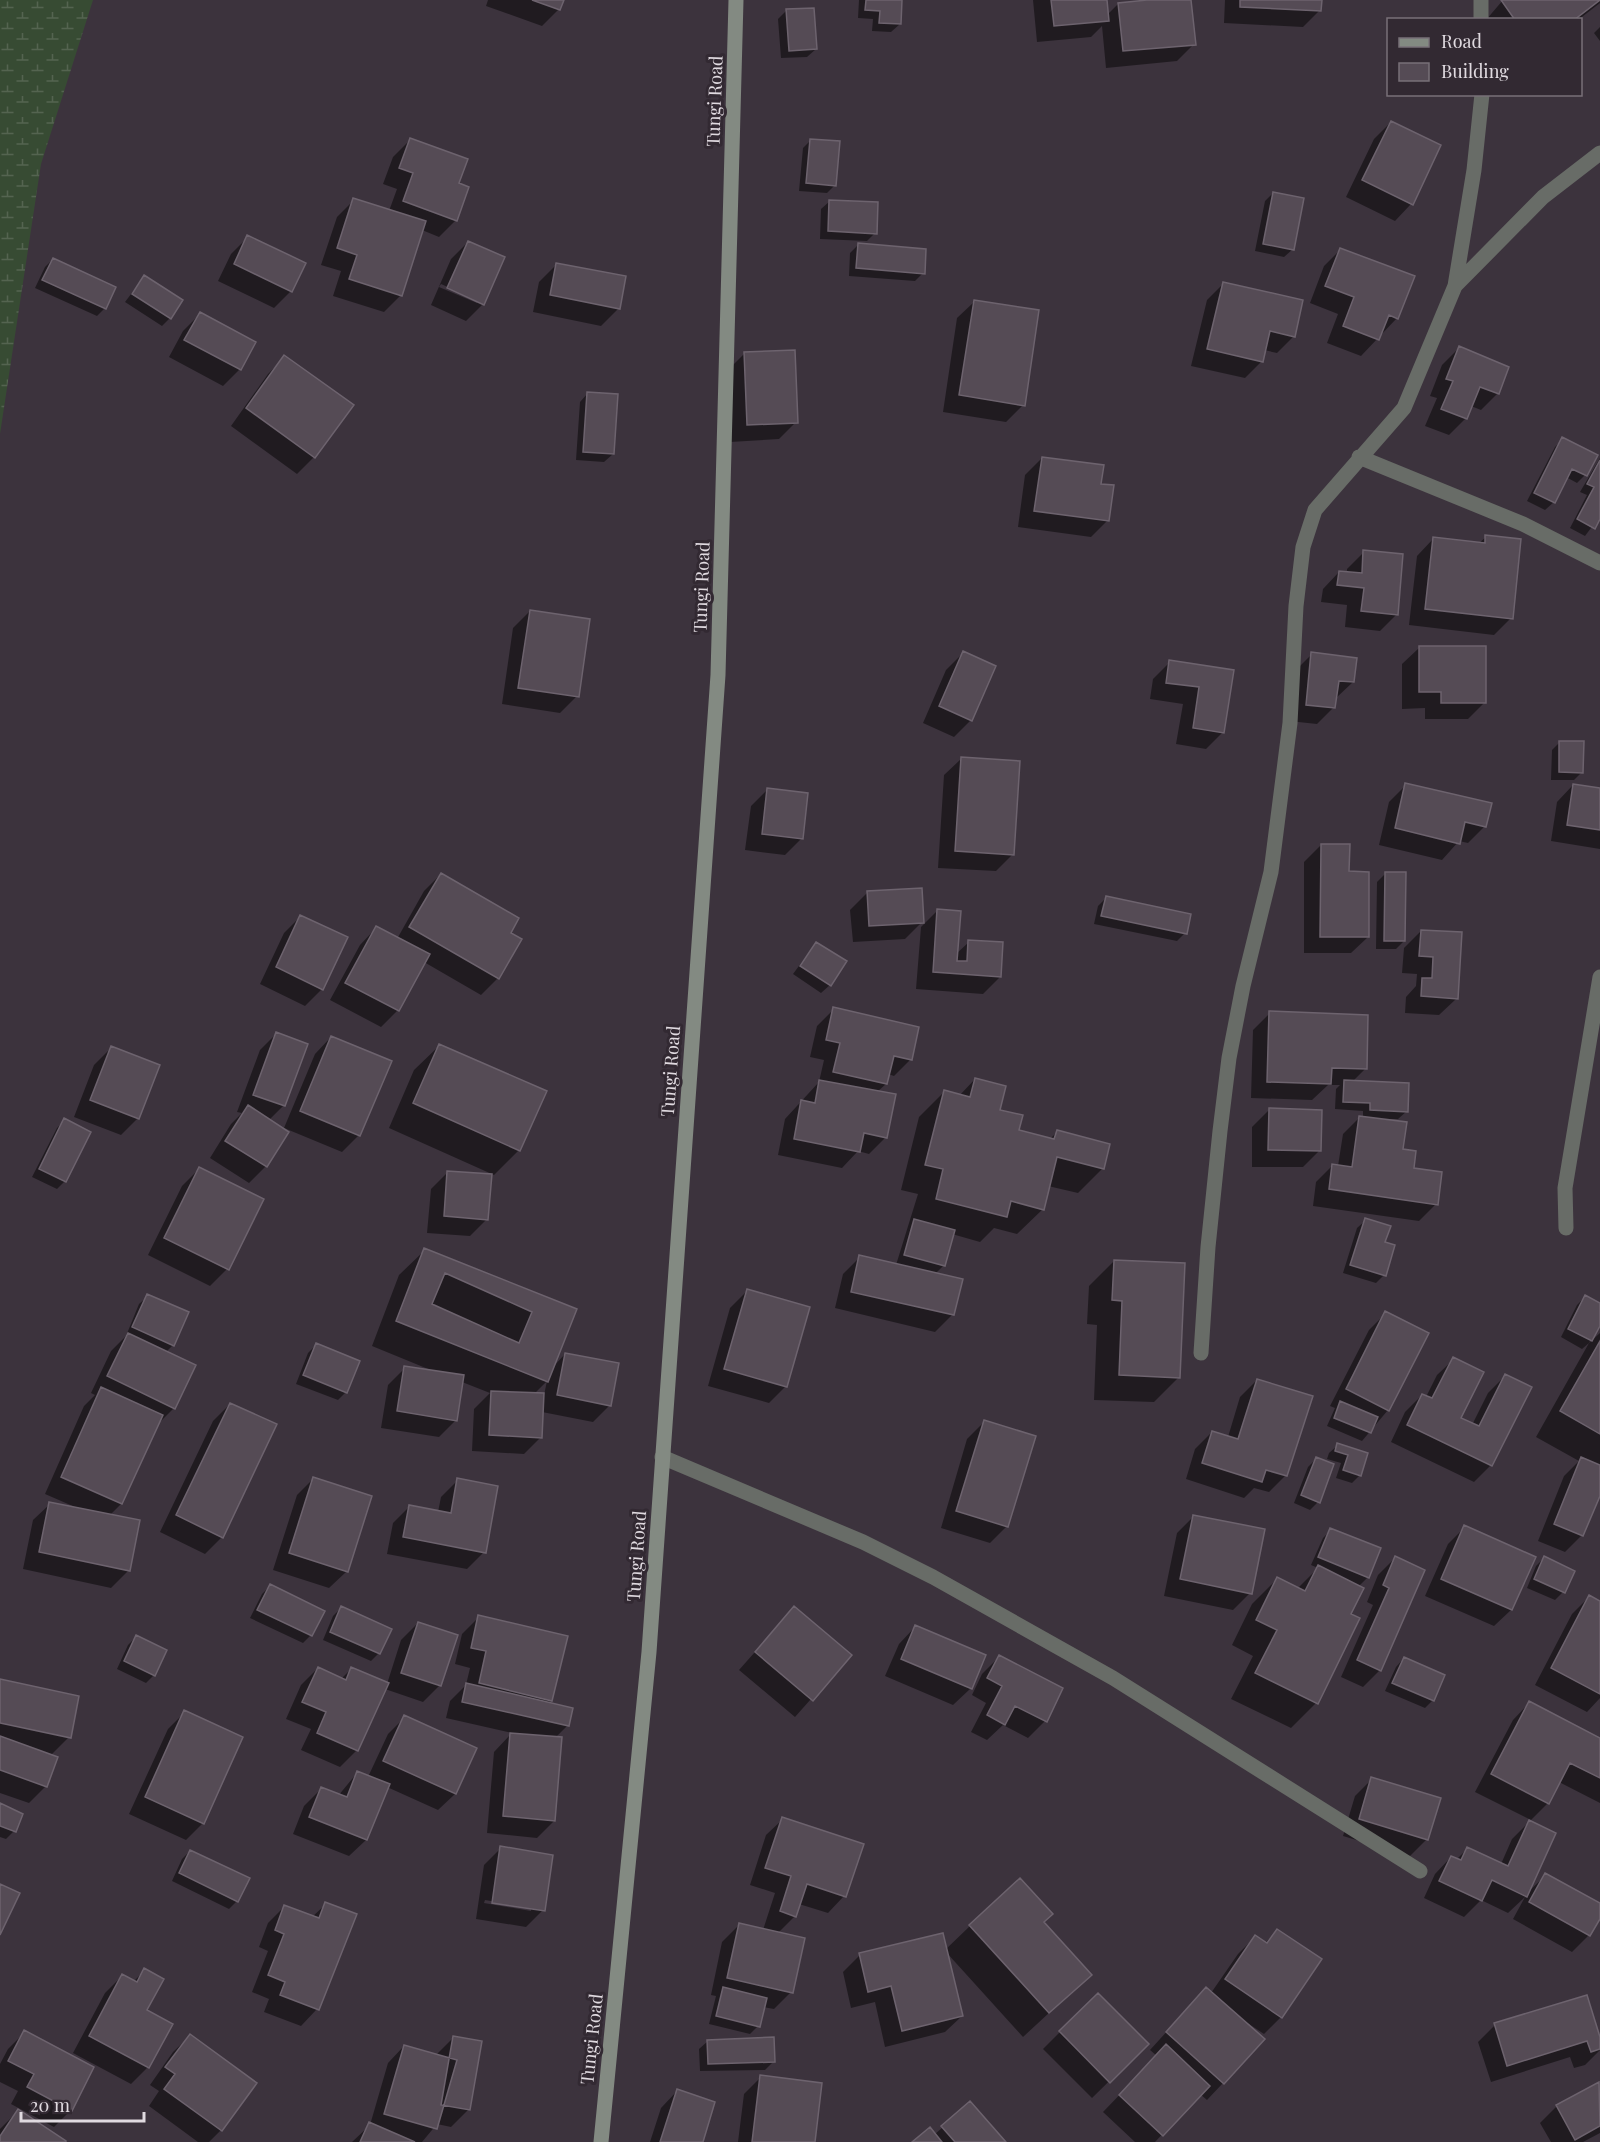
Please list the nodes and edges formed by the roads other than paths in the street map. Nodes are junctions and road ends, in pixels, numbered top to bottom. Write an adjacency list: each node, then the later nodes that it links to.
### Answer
1 (736, 0): 12 (main road, Tungi Road)
2 (1480, 0): 3 (street)
3 (1481, 18)
4 (1482, 96): 6 (street)
5 (1600, 153): 6 (street)
6 (1455, 286): 7 (street)
7 (1359, 457): 8 (street); 11 (street)
8 (1600, 563)
9 (1600, 977): 10 (street)
10 (1566, 1228)
11 (1201, 1353)
12 (662, 1457): 13 (street); 14 (main road, Tungi Road)
13 (1420, 1871)
14 (601, 2142)

